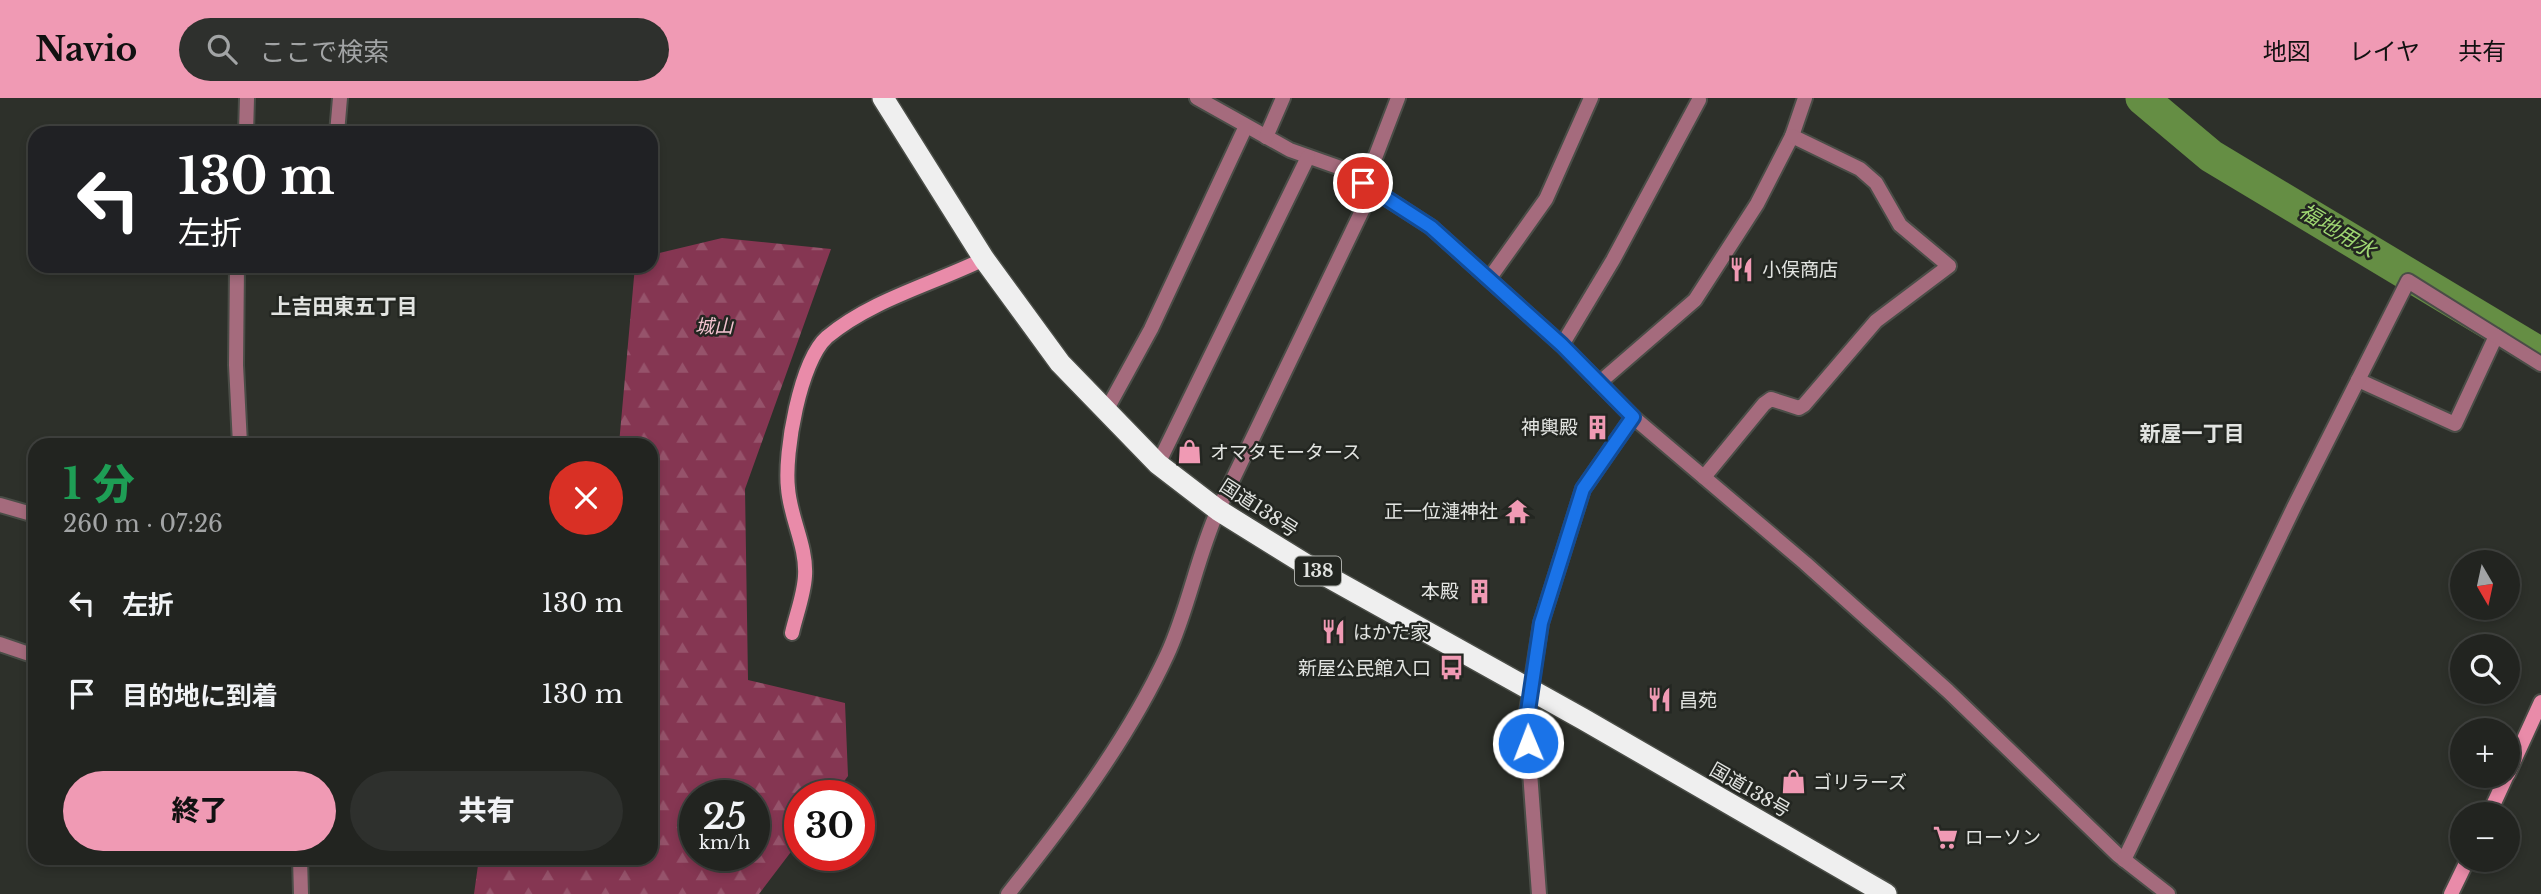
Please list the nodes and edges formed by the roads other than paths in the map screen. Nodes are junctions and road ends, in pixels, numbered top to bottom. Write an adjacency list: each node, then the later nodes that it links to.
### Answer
1 (247, 98): 10 (street)
2 (340, 98): 11 (street)
3 (883, 98): 17 (highway, 国道138号 / 138)
4 (1283, 98): 14 (street)
5 (1398, 98): 16 (street)
6 (1591, 98): 19 (street)
7 (1805, 98): 13 (street)
8 (1203, 100): 12 (street)
9 (1699, 100): 21 (street)
10 (246, 126)
11 (338, 126)
12 (1246, 126): 14 (street); 25 (street)
13 (1792, 136): 24 (street); 29 (street)
14 (1266, 137): 15 (street)
15 (1308, 158): 16 (street); 28 (street)
16 (1369, 186): 19 (street); 31 (street)
17 (984, 259): 25 (highway, 国道138号 / 138); 33 (street)
18 (237, 273): 27 (street)
19 (1489, 279): 21 (street)
20 (2496, 336): 22 (street); 23 (street); 23 (street)
21 (1562, 345): 24 (street)
22 (2541, 364)
23 (2358, 380): 39 (street)
24 (1599, 383): 26 (street)
25 (1106, 411): 28 (highway, 国道138号 / 138)
26 (1633, 417): 29 (street); 36 (street)
27 (240, 438)
28 (1158, 464): 31 (highway, 国道138号 / 138)
29 (1704, 477): 39 (street)
30 (0, 505): 32 (street)
31 (1218, 510): 36 (highway, 国道138号 / 138); 44 (street)
32 (28, 513)
33 (792, 633)
34 (0, 644): 35 (street)
35 (28, 654)
36 (1530, 690): 42 (highway, 国道138号 / 138); 45 (street)
37 (2541, 702): 38 (street)
38 (2520, 746)
39 (2124, 860): 47 (street)
40 (300, 865): 43 (street)
41 (2462, 872): 48 (street)
42 (1862, 888): 46 (highway, 国道138号 / 138)
43 (301, 894)
44 (1008, 894)
45 (1539, 894)
46 (1886, 894)
47 (2168, 894)
48 (2452, 894)

